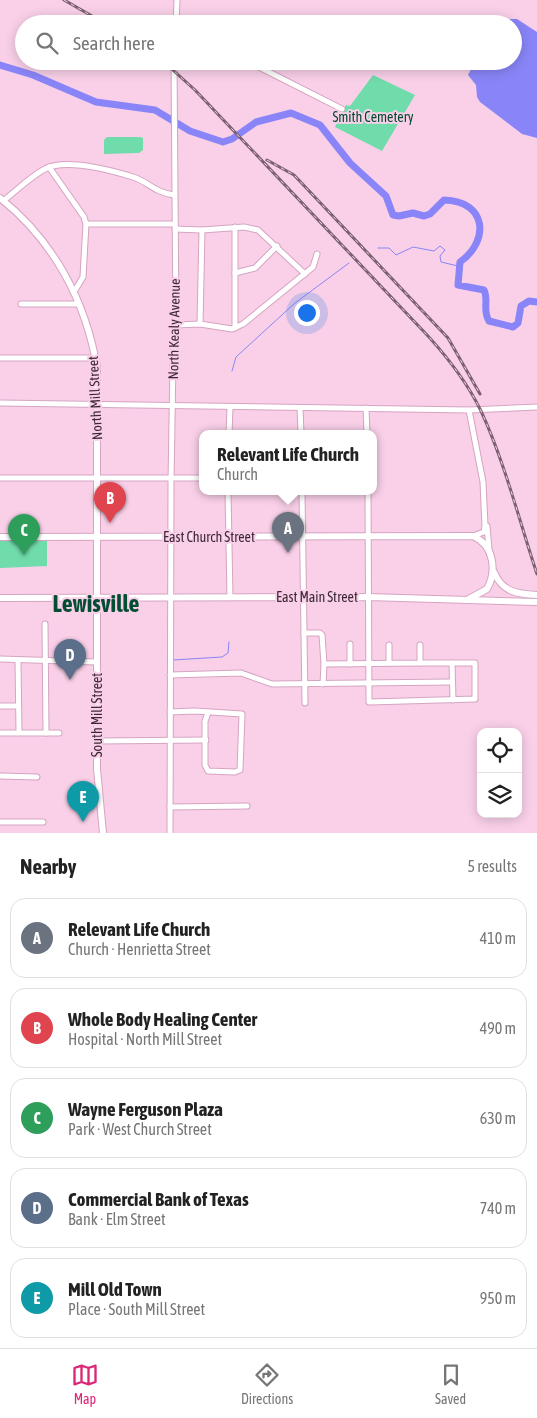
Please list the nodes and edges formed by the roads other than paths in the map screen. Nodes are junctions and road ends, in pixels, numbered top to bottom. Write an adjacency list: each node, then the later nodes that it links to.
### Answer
1 (176, 0): 2 (street)
2 (176, 15)
3 (174, 70): 7 (street, North Kealy Avenue)
4 (265, 70): 5 (street)
5 (342, 109)
6 (49, 167): 7 (street); 8 (street); 9 (street)
7 (174, 195): 10 (street, North Kealy Avenue)
8 (2, 199): 17 (main road, North Mill Street)
9 (86, 224): 10 (street); 17 (street)
10 (175, 227): 12 (street); 21 (street, North Kealy Avenue)
11 (235, 227): 12 (street); 13 (street); 15 (street)
12 (202, 230): 20 (street)
13 (277, 246): 15 (street); 16 (street)
14 (317, 254): 16 (street)
15 (235, 273): 22 (street)
16 (305, 274): 22 (street)
17 (74, 292): 19 (main road, North Mill Street)
18 (21, 304): 19 (street)
19 (79, 304): 24 (main road, North Mill Street)
20 (200, 324): 21 (street); 22 (street)
21 (176, 325): 27 (street, North Kealy Avenue)
22 (235, 328)
23 (0, 358): 24 (street)
24 (95, 358): 26 (main road, North Mill Street)
25 (0, 403): 26 (street)
26 (98, 404): 27 (street); 39 (main road, North Mill Street)
27 (173, 406): 28 (street); 37 (street, North Kealy Avenue)
28 (230, 407): 30 (street); 33 (street)
29 (537, 407): 32 (street)
30 (300, 408): 31 (street); 34 (street)
31 (366, 408): 32 (street); 35 (street)
32 (469, 410): 43 (street)
33 (229, 430)
34 (300, 430)
35 (367, 430)
36 (0, 478): 39 (street)
37 (172, 478): 38 (street); 39 (street); 47 (street, North Kealy Avenue)
38 (199, 478)
39 (97, 479): 46 (main road, North Mill Street)
40 (228, 495): 48 (street)
41 (302, 495): 49 (street)
42 (368, 495): 50 (street)
43 (485, 520): 44 (street); 51 (street)
44 (473, 536): 50 (main road, East Church Street); 51 (main road)
45 (0, 537): 46 (main road, East Church Street)
46 (96, 537): 47 (main road, East Church Street); 54 (main road, North Mill Street)
47 (172, 537): 48 (main road, East Church Street); 55 (street, North Kealy Avenue)
48 (229, 537): 49 (main road, East Church Street); 56 (street)
49 (302, 537): 50 (main road, East Church Street); 57 (street)
50 (368, 537): 58 (street)
51 (489, 550): 52 (main road)
52 (494, 570): 53 (main road); 60 (main road)
53 (537, 595)
54 (97, 597): 55 (main road, East Main Street); 59 (main road, East Main Street); 70 (main road, South Mill Street)
55 (172, 597): 56 (main road, East Main Street); 77 (street, North Kealy Avenue)
56 (230, 597): 57 (main road, East Main Street)
57 (303, 597): 58 (main road, East Main Street); 63 (street)
58 (368, 597): 60 (main road, East Main Street); 76 (street)
59 (0, 598)
60 (467, 600): 61 (main road, East Main Street)
61 (537, 602)
62 (45, 624): 69 (street)
63 (304, 633): 74 (street); 80 (street)
64 (350, 644): 75 (street)
65 (389, 645): 71 (street)
66 (420, 645): 72 (street)
67 (0, 659): 68 (street)
68 (18, 660): 69 (street); 85 (street)
69 (45, 660): 70 (street); 91 (street)
70 (97, 662): 93 (main road, South Mill Street)
71 (389, 663): 72 (street); 76 (street)
72 (420, 663): 73 (street)
73 (452, 663): 78 (street); 82 (street)
74 (324, 664): 75 (street); 81 (street)
75 (350, 664): 76 (street)
76 (368, 664): 79 (street)
77 (170, 674): 80 (street); 86 (street, North Kealy Avenue)
78 (452, 682): 79 (street); 82 (street)
79 (368, 683): 81 (street); 82 (street)
80 (305, 684): 81 (street); 83 (street)
81 (323, 684)
82 (453, 700)
83 (305, 703)
84 (0, 706): 85 (street)
85 (18, 706): 88 (street)
86 (170, 712): 87 (street); 94 (street, North Kealy Avenue)
87 (208, 713): 92 (street); 92 (street)
88 (19, 732): 90 (street); 91 (street)
89 (59, 732): 91 (street)
90 (0, 733)
91 (46, 733)
92 (206, 740): 94 (street)
93 (97, 741): 94 (street); 101 (main road, South Mill Street)
94 (169, 741): 98 (street, North Kealy Avenue)
95 (0, 776): 96 (street)
96 (37, 777)
97 (247, 806): 98 (street)
98 (170, 807): 102 (street, North Kealy Avenue)
99 (0, 822): 100 (street)
100 (43, 822)
101 (103, 833)
102 (170, 833)

